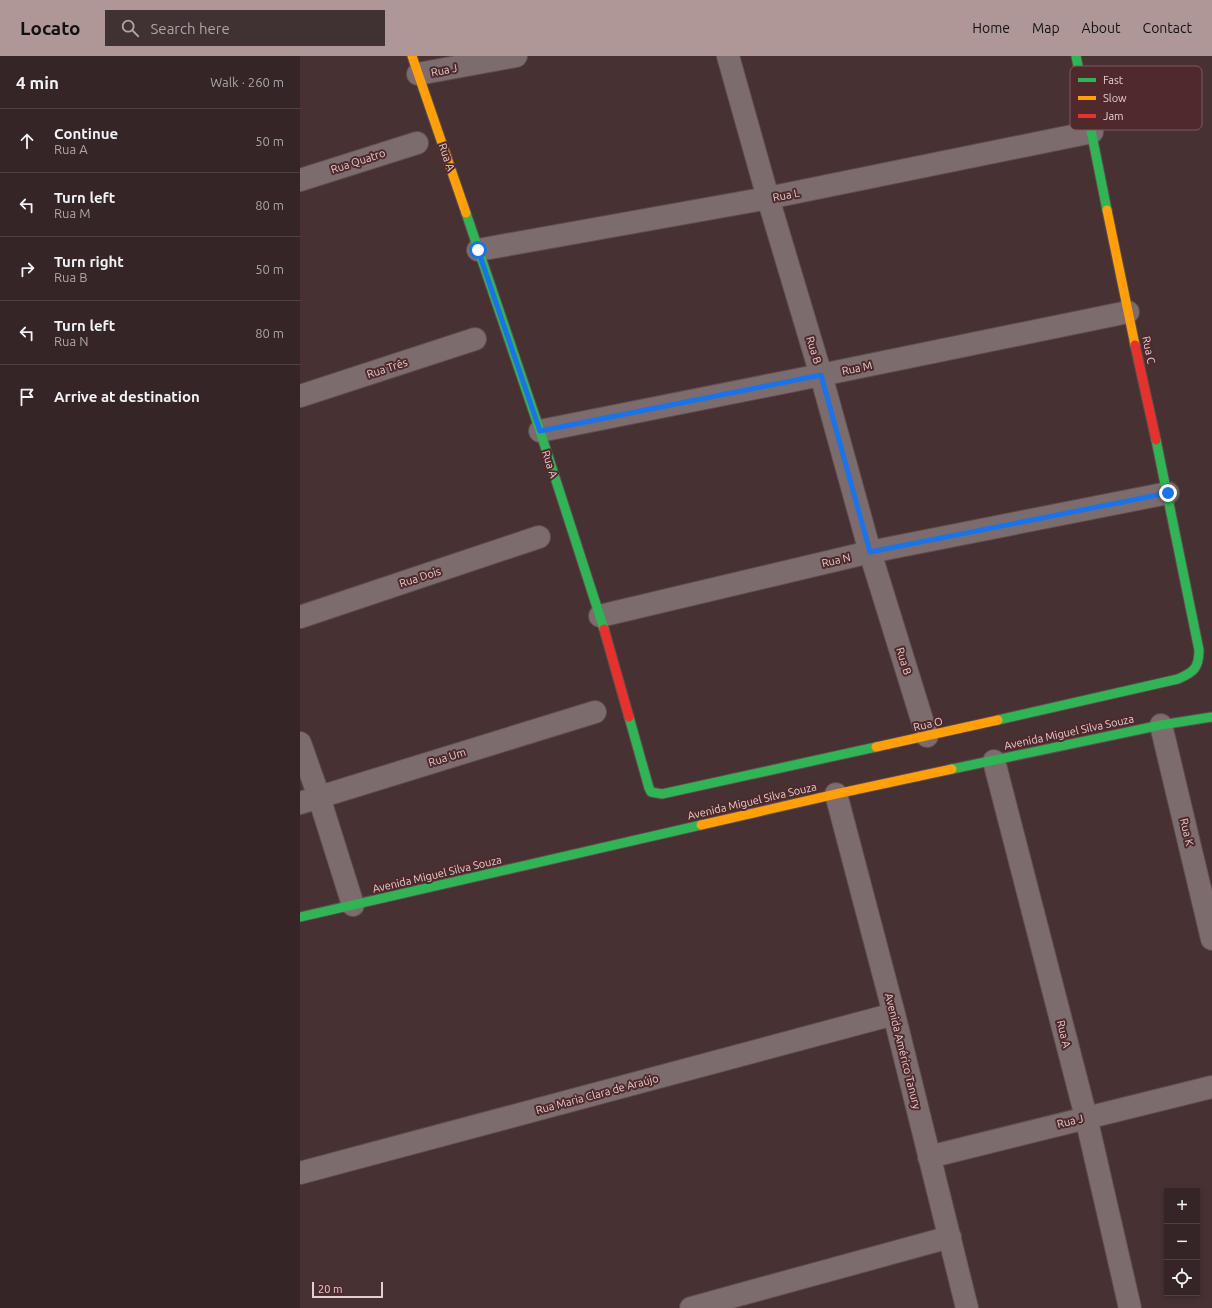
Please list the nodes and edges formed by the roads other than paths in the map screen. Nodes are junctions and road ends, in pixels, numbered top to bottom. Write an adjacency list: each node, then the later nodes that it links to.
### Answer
1 (516, 56): 4 (street, Rua J)
2 (728, 56): 9 (street, Rua B)
3 (1076, 56): 5 (street, Rua C)
4 (415, 65): 10 (street, Rua A)
5 (1078, 66)
6 (1092, 132): 9 (street, Rua L); 11 (street, Rua C)
7 (417, 143): 8 (street, Rua Quatro)
8 (300, 180)
9 (768, 198): 10 (street, Rua L); 13 (street, Rua B)
10 (478, 250): 15 (street, Rua A)
11 (1128, 312): 13 (street, Rua M); 16 (street, Rua C)
12 (475, 339): 14 (street, Rua Três)
13 (821, 375): 15 (street, Rua M); 18 (street, Rua B)
14 (300, 396)
15 (540, 431): 19 (street, Rua A)
16 (1168, 493): 18 (street, Rua N); 21 (street, Rua C)
17 (539, 537): 20 (street, Rua Dois)
18 (870, 552): 19 (street, Rua N); 25 (street, Rua B)
19 (600, 616): 28 (street, Rua A)
20 (300, 617)
21 (1199, 650): 25 (street, Rua O)
22 (594, 712): 30 (street, Rua Um)
23 (1212, 717): 24 (street, Avenida Miguel Silva Souza)
24 (1162, 725): 27 (street, Avenida Miguel Silva Souza); 33 (street, Rua K)
25 (927, 736): 28 (street, Rua O)
26 (300, 743): 30 (street)
27 (994, 761): 29 (street, Avenida Miguel Silva Souza); 36 (street, Rua A)
28 (648, 784)
29 (836, 794): 31 (street, Avenida Miguel Silva Souza); 34 (street, Avenida Américo Tanury)
30 (309, 800): 31 (street)
31 (353, 905): 32 (street, Avenida Miguel Silva Souza)
32 (300, 917)
33 (1212, 939)
34 (894, 1014): 37 (street, Avenida Américo Tanury); 38 (street, Rua Maria Clara de Araújo)
35 (1212, 1087): 36 (street, Rua J)
36 (1086, 1117): 37 (street, Rua J); 42 (street, Rua A)
37 (929, 1156): 39 (street, Avenida Américo Tanury)
38 (300, 1173)
39 (950, 1237): 40 (street); 41 (street, Avenida Américo Tanury)
40 (691, 1308)
41 (967, 1308)
42 (1130, 1308)

